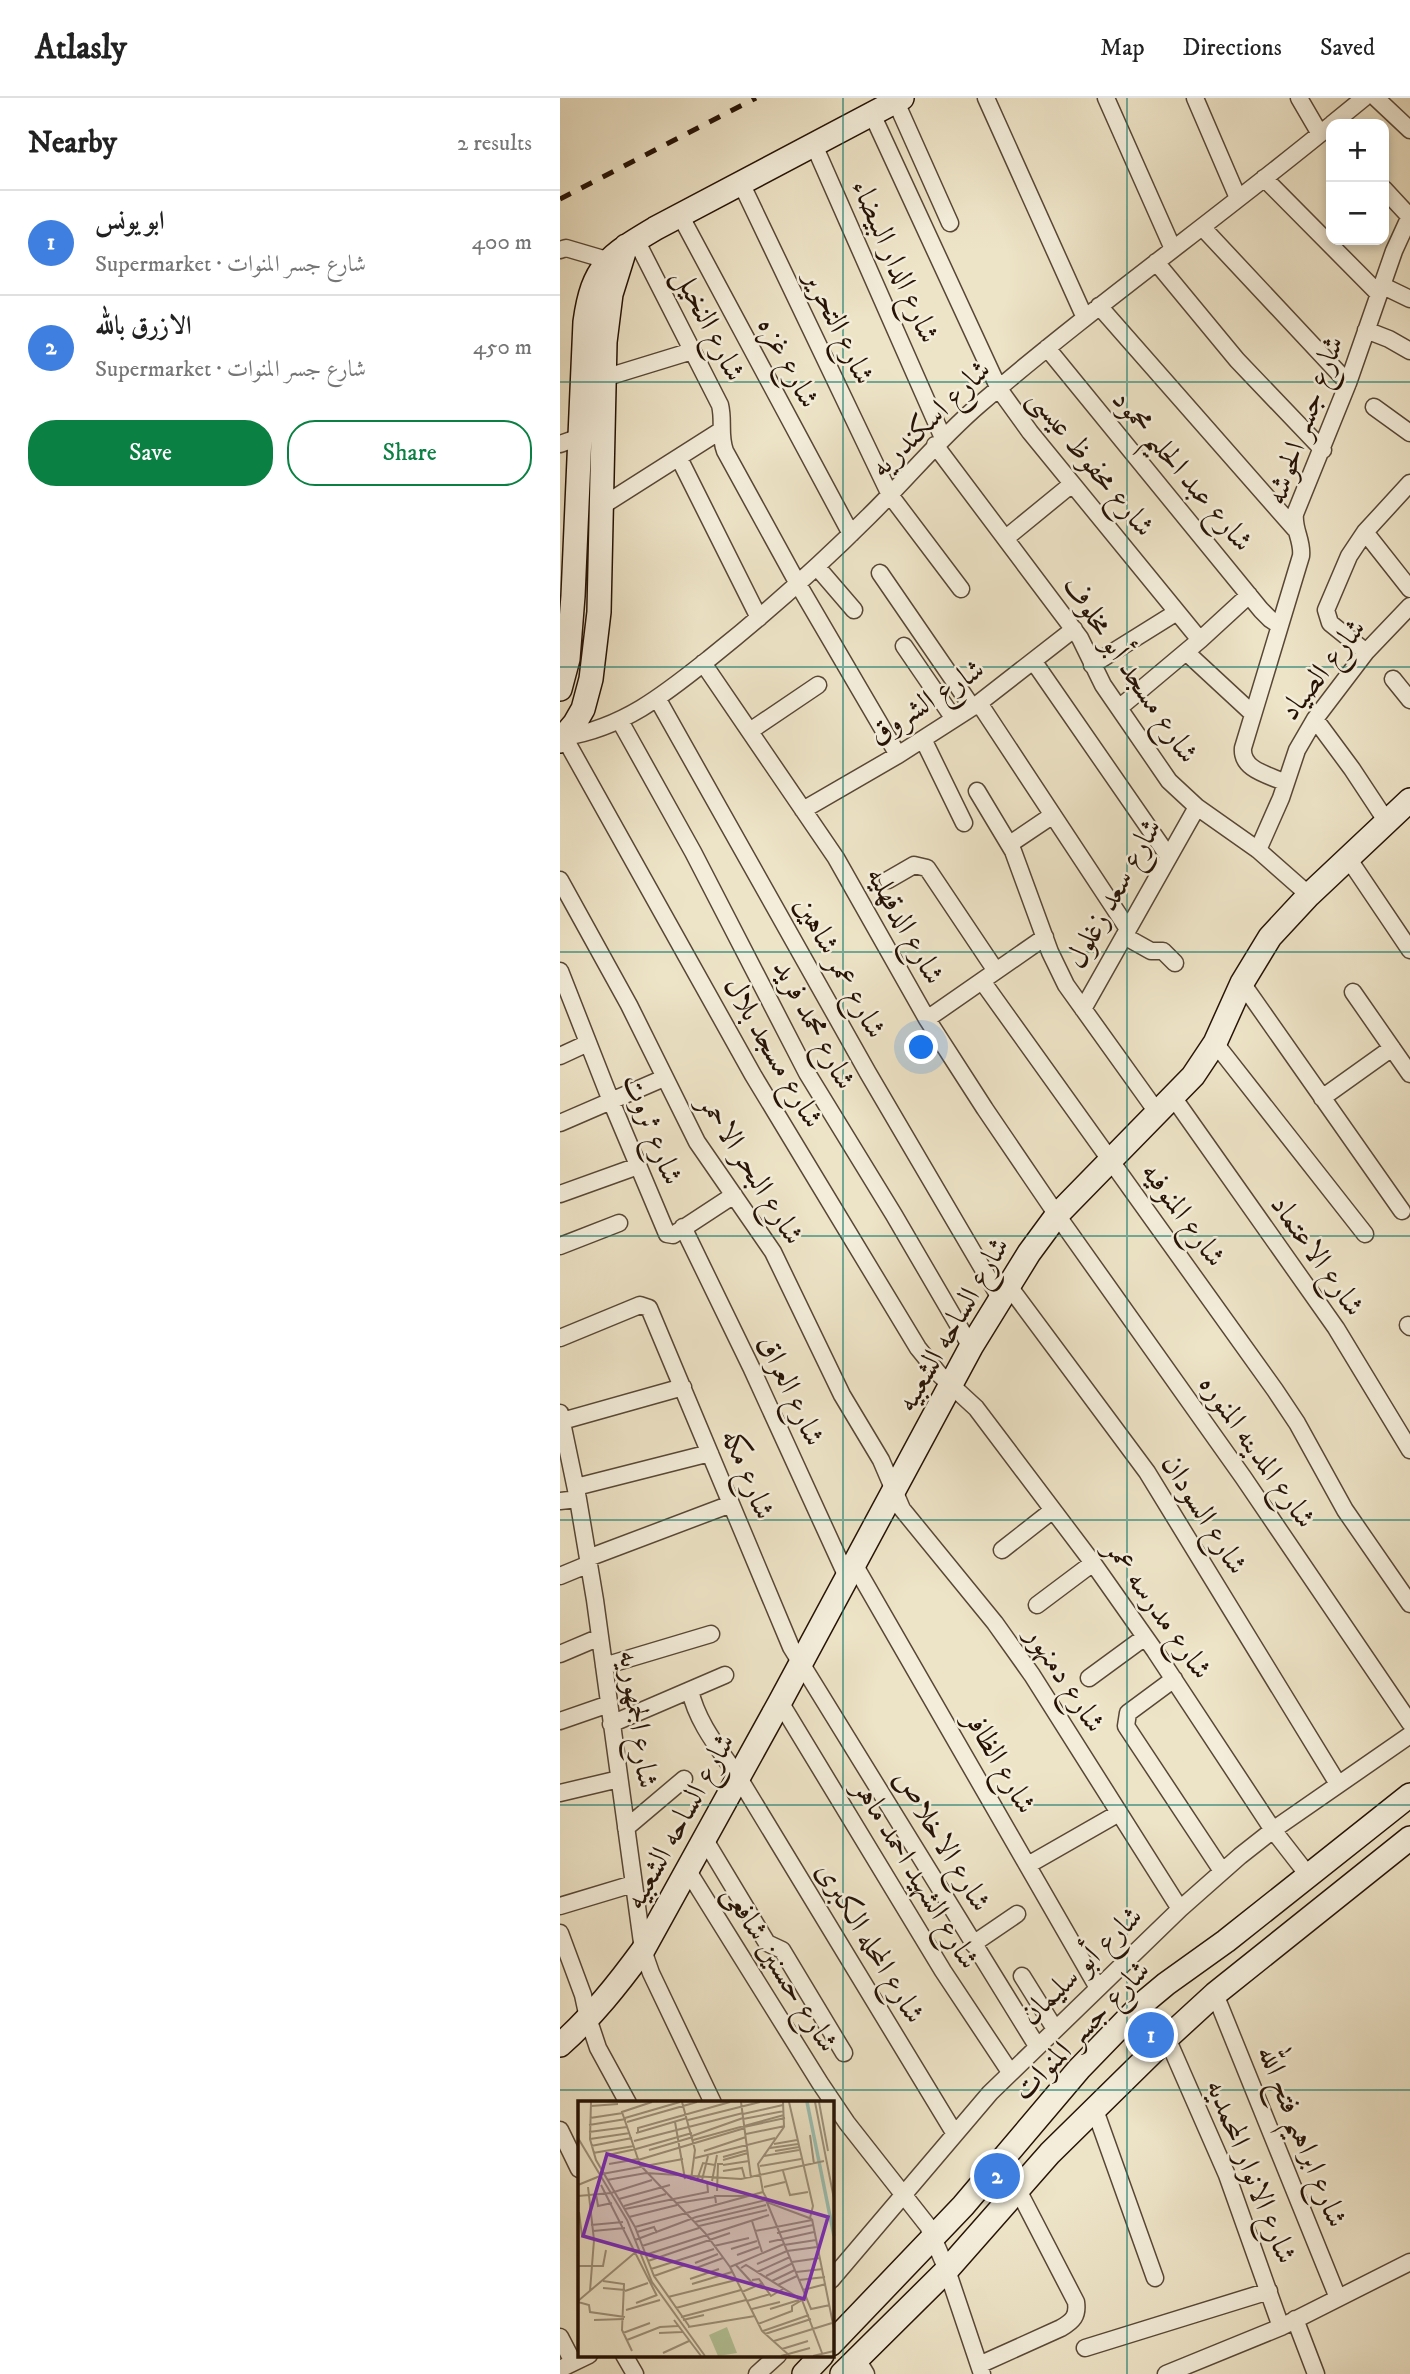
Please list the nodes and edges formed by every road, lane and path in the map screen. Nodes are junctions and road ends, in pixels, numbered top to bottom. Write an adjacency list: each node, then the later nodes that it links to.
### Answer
1 (986, 98): 29 (street)
2 (1106, 98): 22 (street)
3 (1195, 98): 17 (street)
4 (1299, 98): 10 (street)
5 (1364, 98): 9 (street, شارع اسكندريه)
6 (1376, 98): 11 (street)
7 (899, 100): 8 (street); 20 (street)
8 (872, 114): 13 (street); 36 (street, شارع محفوظ عيسى)
9 (1340, 119)
10 (1326, 127)
11 (1410, 130)
12 (1326, 131): 14 (street, شارع اسكندريه)
13 (814, 145): 15 (street); 41 (street, شارع الدار البيضاء)
14 (1264, 178): 17 (street, شارع اسكندريه); 26 (street)
15 (741, 183): 18 (street); 46 (street, شارع التحرير)
16 (1389, 194): 19 (street)
17 (1238, 198): 21 (street, شارع اسكندريه)
18 (680, 215): 24 (street); 50 (street, شارع غزه)
19 (1410, 217): 26 (street, شارع جسر الحوشه)
20 (950, 223)
21 (1202, 227): 22 (street, شارع اسكندريه); 35 (street)
22 (1173, 249): 25 (street, شارع اسكندريه)
23 (560, 250): 24 (street)
24 (623, 252): 32 (street, شارع النخيل); 34 (street); 40 (street)
25 (1156, 262): 28 (street, شارع اسكندريه); 42 (street)
26 (1380, 289): 27 (street); 30 (street, شارع جسر الحوشه)
27 (1410, 299)
28 (1099, 306): 29 (street, شارع اسكندريه); 48 (street)
29 (1084, 318): 31 (street, شارع اسكندريه)
30 (1366, 330): 33 (street); 35 (street, شارع جسر الحوشه)
31 (1047, 348): 36 (street, شارع اسكندريه); 57 (street, شارع عبد الحليم محمود)
32 (692, 351): 34 (street); 38 (street, شارع النخيل)
33 (1410, 351)
34 (604, 378): 47 (street)
35 (1348, 383): 42 (street, شارع جسر الحوشه)
36 (999, 388): 41 (street, شارع اسكندريه); 45 (street, شارع محفوظ عيسى)
37 (1374, 407): 39 (street)
38 (720, 431): 43 (street); 54 (street, شارع النخيل)
39 (1410, 433)
40 (570, 441): 73 (street)
41 (939, 442): 46 (street, شارع اسكندريه); 51 (street, شارع مسجد أبو مخلوف)
42 (1322, 450): 48 (street, شارع جسر الحوشه)
43 (679, 458): 47 (street); 61 (street)
44 (1410, 483): 49 (street)
45 (1072, 484): 51 (street); 60 (street, شارع محفوظ عيسى)
46 (890, 495): 50 (street, شارع اسكندريه); 56 (street, شارع التحرير)
47 (602, 506): 83 (street)
48 (1295, 529): 62 (street, شارع جسر الحوشه)
49 (1365, 531): 55 (street); 67 (street)
50 (851, 534): 52 (street, شارع اسكندريه)
51 (1006, 538): 63 (street, شارع مسجد أبو مخلوف)
52 (817, 567): 54 (street, شارع اسكندريه); 59 (street)
53 (880, 573): 76 (street)
54 (798, 584): 61 (street, شارع اسكندريه); 85 (street, شارع النخيل)
55 (1410, 588)
56 (961, 589)
57 (1249, 595): 62 (street, شارع عبد الحليم محمود); 64 (street)
58 (1410, 606): 67 (street, شارع الصياد)
59 (854, 610)
60 (1177, 612): 64 (street, شارع محفوظ عيسى); 70 (street)
61 (759, 618): 69 (street, شارع اسكندريه)
62 (1279, 625): 78 (street, شارع جسر الحوشه)
63 (1074, 629): 68 (street, شارع الشروق); 70 (street, شارع مسجد أبو مخلوف)
64 (1200, 640): 66 (street)
65 (904, 646): 79 (street)
66 (1186, 652): 77 (street); 78 (street)
67 (1366, 652): 80 (street, شارع الصياد)
68 (1034, 662): 76 (street, شارع الشروق); 96 (street)
69 (703, 663): 74 (street, شارع اسكندريه); 82 (street, شارع الدقهليه)
70 (1092, 665): 77 (street, شارع مسجد أبو مخلوف)
71 (1393, 679): 75 (street)
72 (818, 685): 82 (street)
73 (560, 688)
74 (657, 698): 81 (street, شارع اسكندريه); 132 (street, شارع عمر شاهين)
75 (1410, 701)
76 (976, 705): 79 (street, شارع الشروق); 91 (street)
77 (1119, 708): 89 (street, شارع مسجد أبو مخلوف)
78 (1253, 714): 86 (street, شارع جسر الحوشه)
79 (954, 719): 84 (street, شارع الشروق)
80 (1315, 719): 86 (street, شارع الصياد); 92 (street)
81 (620, 722): 83 (street, شارع اسكندريه); 134 (street, شارع محمد فريد)
82 (750, 731): 90 (street, شارع الدقهليه)
83 (562, 739): 135 (street, شارع مسجد بلال)
84 (923, 739): 85 (street, شارع الشروق); 93 (street)
85 (898, 755): 90 (street, شارع الشروق)
86 (1286, 783): 95 (street, شارع الصياد)
87 (977, 791): 94 (street, شارع الاعتماد)
88 (1410, 800): 92 (street, شارع الساحه الشعبيه)
89 (1197, 807): 95 (street, شارع مسجد أبو مخلوف); 96 (street, شارع سعد زغلول)
90 (803, 810): 111 (street, شارع الدقهليه)
91 (1053, 815): 94 (street); 102 (street)
92 (1387, 822): 97 (street, شارع الساحه الشعبيه)
93 (964, 823)
94 (1010, 844): 103 (street, شارع الاعتماد)
95 (1258, 850): 100 (street, شارع مسجد أبو مخلوف)
96 (1169, 857): 102 (street, شارع سعد زغلول)
97 (1348, 858): 100 (street, شارع الساحه الشعبيه); 104 (street)
98 (560, 880): 101 (street, شارع البحر الاحمر)
99 (888, 880): 107 (street, شارع المنوفيه)
100 (1308, 895): 108 (street, شارع الساحه الشعبيه)
101 (564, 898): 117 (street, شارع البحر الاحمر)
102 (1126, 932): 105 (street); 110 (street, شارع سعد زغلول)
103 (1045, 937): 107 (street); 110 (street, شارع الاعتماد)
104 (1410, 950)
105 (1175, 963)
106 (560, 971): 112 (street, شارع ثروت)
107 (989, 976): 111 (street); 122 (street, شارع المنوفيه)
108 (1242, 983): 113 (street, شارع الساحه الشعبيه); 118 (street)
109 (1353, 992): 114 (street)
110 (1083, 1009): 120 (street, شارع الاعتماد)
111 (927, 1019): 127 (street, شارع الدقهليه)
112 (588, 1043): 115 (street); 119 (street, شارع ثروت)
113 (1215, 1043): 120 (street, شارع الساحه الشعبيه); 130 (street)
114 (1392, 1048): 116 (street); 118 (street)
115 (560, 1056)
116 (1410, 1074)
117 (664, 1078): 119 (street); 125 (street, شارع البحر الاحمر)
118 (1322, 1098): 126 (street)
119 (611, 1101): 121 (street); 123 (street, شارع ثروت)
120 (1165, 1104): 122 (street, شارع الساحه الشعبيه); 139 (street, شارع الاعتماد)
121 (560, 1123)
122 (1110, 1159): 127 (street, شارع الساحه الشعبيه); 151 (street, شارع المنوفيه)
123 (638, 1166): 124 (street); 129 (street, شارع ثروت)
124 (560, 1194)
125 (734, 1195): 129 (street, شارع ثروت); 141 (street, شارع البحر الاحمر)
126 (1402, 1212)
127 (1057, 1214): 132 (street, شارع الساحه الشعبيه); 166 (street, شارع المدينه المنوره)
128 (619, 1223): 131 (street)
129 (683, 1227): 149 (street, شارع العراق)
130 (1365, 1234)
131 (560, 1246)
132 (1004, 1291): 134 (street, شارع الساحه الشعبيه); 172 (street, شارع السودان)
133 (560, 1338): 136 (street, شارع مكه)
134 (971, 1348): 135 (street, شارع الساحه الشعبيه)
135 (951, 1385): 141 (street, شارع الساحه الشعبيه); 145 (street, شارع مدرسه عمر)
136 (683, 1387): 137 (street); 140 (street, شارع مكه)
137 (561, 1417): 138 (street, شارع الجمهوريه)
138 (564, 1444): 142 (street, شارع الجمهوريه)
139 (1410, 1450)
140 (710, 1453): 142 (street); 144 (street, شارع مكه)
141 (894, 1489): 149 (street, شارع الساحه الشعبيه); 176 (street, شارع دمنهور)
142 (577, 1493): 143 (street); 147 (street, شارع الجمهوريه)
143 (560, 1501)
144 (731, 1504): 147 (street); 157 (street, شارع مكه)
145 (1053, 1510): 146 (street); 148 (street, شارع مدرسه عمر)
146 (1002, 1550)
147 (589, 1561): 150 (street); 154 (street, شارع الجمهوريه)
148 (1093, 1563): 152 (street); 155 (street, شارع مدرسه عمر)
149 (850, 1571): 157 (street, شارع الساحه الشعبيه); 182 (street, شارع الظافر)
150 (560, 1576)
151 (1410, 1604)
152 (1037, 1605)
153 (711, 1634): 158 (street)
154 (600, 1637): 156 (street); 158 (street, شارع الجمهوريه)
155 (1145, 1637): 160 (street); 161 (street, شارع مدرسه عمر)
156 (560, 1654)
157 (801, 1664): 163 (street, شارع الساحه الشعبيه); 192 (street, شارع الاخلاص)
158 (604, 1666): 164 (street, شارع الجمهوريه)
159 (725, 1675): 162 (street)
160 (1089, 1678)
161 (1174, 1679): 179 (street, شارع مدرسه عمر); 184 (street)
162 (690, 1690): 167 (street); 169 (street, شارع المحله الكبرى)
163 (780, 1702): 169 (street, شارع الساحه الشعبيه); 204 (street, شارع الشهيد احمد ماهر)
164 (609, 1704): 165 (street); 167 (street, شارع الجمهوريه)
165 (560, 1721)
166 (1410, 1723)
167 (611, 1724): 170 (street, شارع الجمهوريه)
168 (1410, 1735): 172 (street, شارع أبو سليمان)
169 (739, 1778): 181 (street, شارع الساحه الشعبيه); 211 (street, شارع المحله الكبرى)
170 (619, 1779): 173 (street); 178 (street, شارع الجمهوريه)
171 (684, 1779): 178 (street)
172 (1338, 1784): 179 (street, شارع أبو سليمان)
173 (560, 1793)
174 (1410, 1795): 175 (street, شارع جسر المنوات)
175 (1389, 1810): 177 (street); 185 (street, شارع جسر المنوات)
176 (1119, 1813): 182 (street); 188 (street, شارع دمنهور)
177 (1410, 1824)
178 (626, 1828): 186 (street, شارع الجمهوريه)
179 (1273, 1830): 184 (street, شارع أبو سليمان); 185 (street, شارع مدرسه عمر)
180 (1410, 1838): 194 (street)
181 (705, 1840): 183 (street, شارع الساحه الشعبيه); 203 (street)
182 (1028, 1865): 196 (street, شارع الظافر)
183 (688, 1871): 193 (street, شارع الساحه الشعبيه); 207 (street, شارع حسنين شافعى)
184 (1222, 1871): 188 (street, شارع أبو سليمان)
185 (1308, 1875): 191 (street, شارع جسر المنوات)
186 (633, 1884): 187 (street); 193 (street, شارع الجمهوريه)
187 (560, 1906)
188 (1180, 1909): 196 (street, شارع أبو سليمان)
189 (1017, 1914): 192 (street)
190 (560, 1933): 198 (street)
191 (1226, 1941): 194 (street); 215 (street, شارع جسر المنوات)
192 (973, 1944): 202 (street, شارع الاخلاص)
193 (643, 1950): 198 (street); 206 (street, شارع الجمهوريه)
194 (1246, 1970): 197 (street)
195 (1022, 1976): 199 (street)
196 (1098, 1988): 199 (street, شارع أبو سليمان)
197 (1215, 1994): 200 (street); 221 (street, شارع ابراهيم فتح الله)
198 (588, 2018): 201 (street); 205 (street)
199 (1055, 2029): 202 (street, شارع أبو سليمان)
200 (1167, 2038): 209 (street); 220 (street, شارع الانوار المحمديه)
201 (560, 2045)
202 (1037, 2046): 204 (street, شارع أبو سليمان)
203 (844, 2053)
204 (1010, 2073): 211 (street, شارع أبو سليمان)
205 (627, 2101)
206 (712, 2101)
207 (832, 2101)
208 (833, 2102): 214 (street, شارع حسنين شافعى)
209 (1095, 2110): 213 (street); 219 (street)
210 (560, 2130): 212 (street)
211 (955, 2134): 214 (street, شارع أبو سليمان)
212 (578, 2167)
213 (1018, 2190): 217 (street); 233 (street)
214 (904, 2194): 215 (street); 218 (street, شارع أبو سليمان)
215 (934, 2237): 217 (street); 224 (street, شارع جسر المنوات)
216 (1410, 2262): 221 (street)
217 (947, 2270): 232 (street); 233 (street)
218 (833, 2278)
219 (1155, 2278)
220 (1269, 2291): 222 (street, شارع الانوار المحمديه); 225 (street)
221 (1338, 2298): 222 (street)
222 (1288, 2323): 237 (street); 238 (street, شارع الانوار المحمديه)
223 (560, 2337): 231 (street)
224 (833, 2342)
225 (1085, 2348)
226 (833, 2350): 232 (street)
227 (587, 2356): 231 (street)
228 (625, 2356): 234 (street)
229 (820, 2356): 236 (street, شارع جسر المنوات)
230 (771, 2358): 235 (street)
231 (567, 2365)
232 (854, 2368)
233 (980, 2370)
234 (635, 2374)
235 (757, 2374)
236 (803, 2374)
237 (1166, 2374)
238 (1316, 2374)

